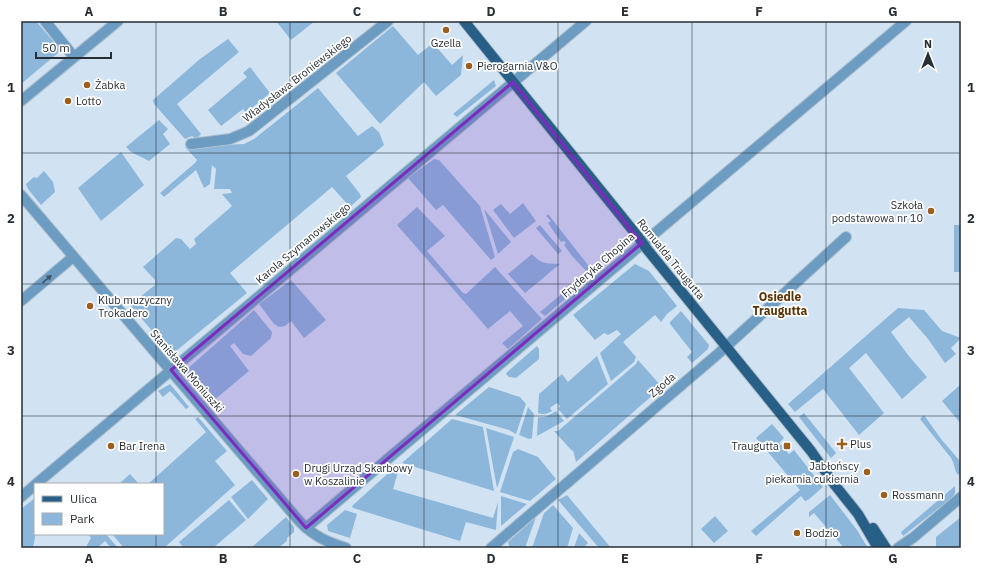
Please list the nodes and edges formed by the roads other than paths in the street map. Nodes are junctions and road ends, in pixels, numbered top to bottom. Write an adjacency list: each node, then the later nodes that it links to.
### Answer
1 (45, 21): 7 (street)
2 (118, 21): 7 (street)
3 (388, 21): 10 (street, Władysława Broniewskiego)
4 (464, 21): 8 (main road, Romualda Traugutta)
5 (586, 21): 8 (street, Karola Szymanowskiego)
6 (906, 21): 13 (street, Fryderyka Chopina)
7 (74, 57): 9 (street)
8 (512, 82): 13 (main road, Romualda Traugutta); 17 (street, Karola Szymanowskiego)
9 (21, 101)
10 (191, 144)
11 (21, 195): 14 (street, Stanisława Moniuszki)
12 (846, 237): 16 (street, Zgoda)
13 (642, 243): 16 (main road, Romualda Traugutta); 23 (street, Fryderyka Chopina)
14 (73, 257): 15 (street, one-way to 14); 17 (street, Stanisława Moniuszki)
15 (21, 301)
16 (725, 347): 22 (main road, Romualda Traugutta); 25 (street, Zgoda)
17 (171, 370): 18 (street, Karola Szymanowskiego); 23 (street, Stanisława Moniuszki)
18 (37, 483)
19 (34, 486): 20 (street, Karola Szymanowskiego)
20 (21, 497)
21 (961, 497): 28 (street)
22 (858, 514): 26 (main road, Romualda Traugutta); 27 (main road, Romualda Traugutta)
23 (306, 528): 24 (street, Stanisława Moniuszki)
24 (346, 548)
25 (491, 548)
26 (878, 548)
27 (886, 548)
28 (898, 548)

